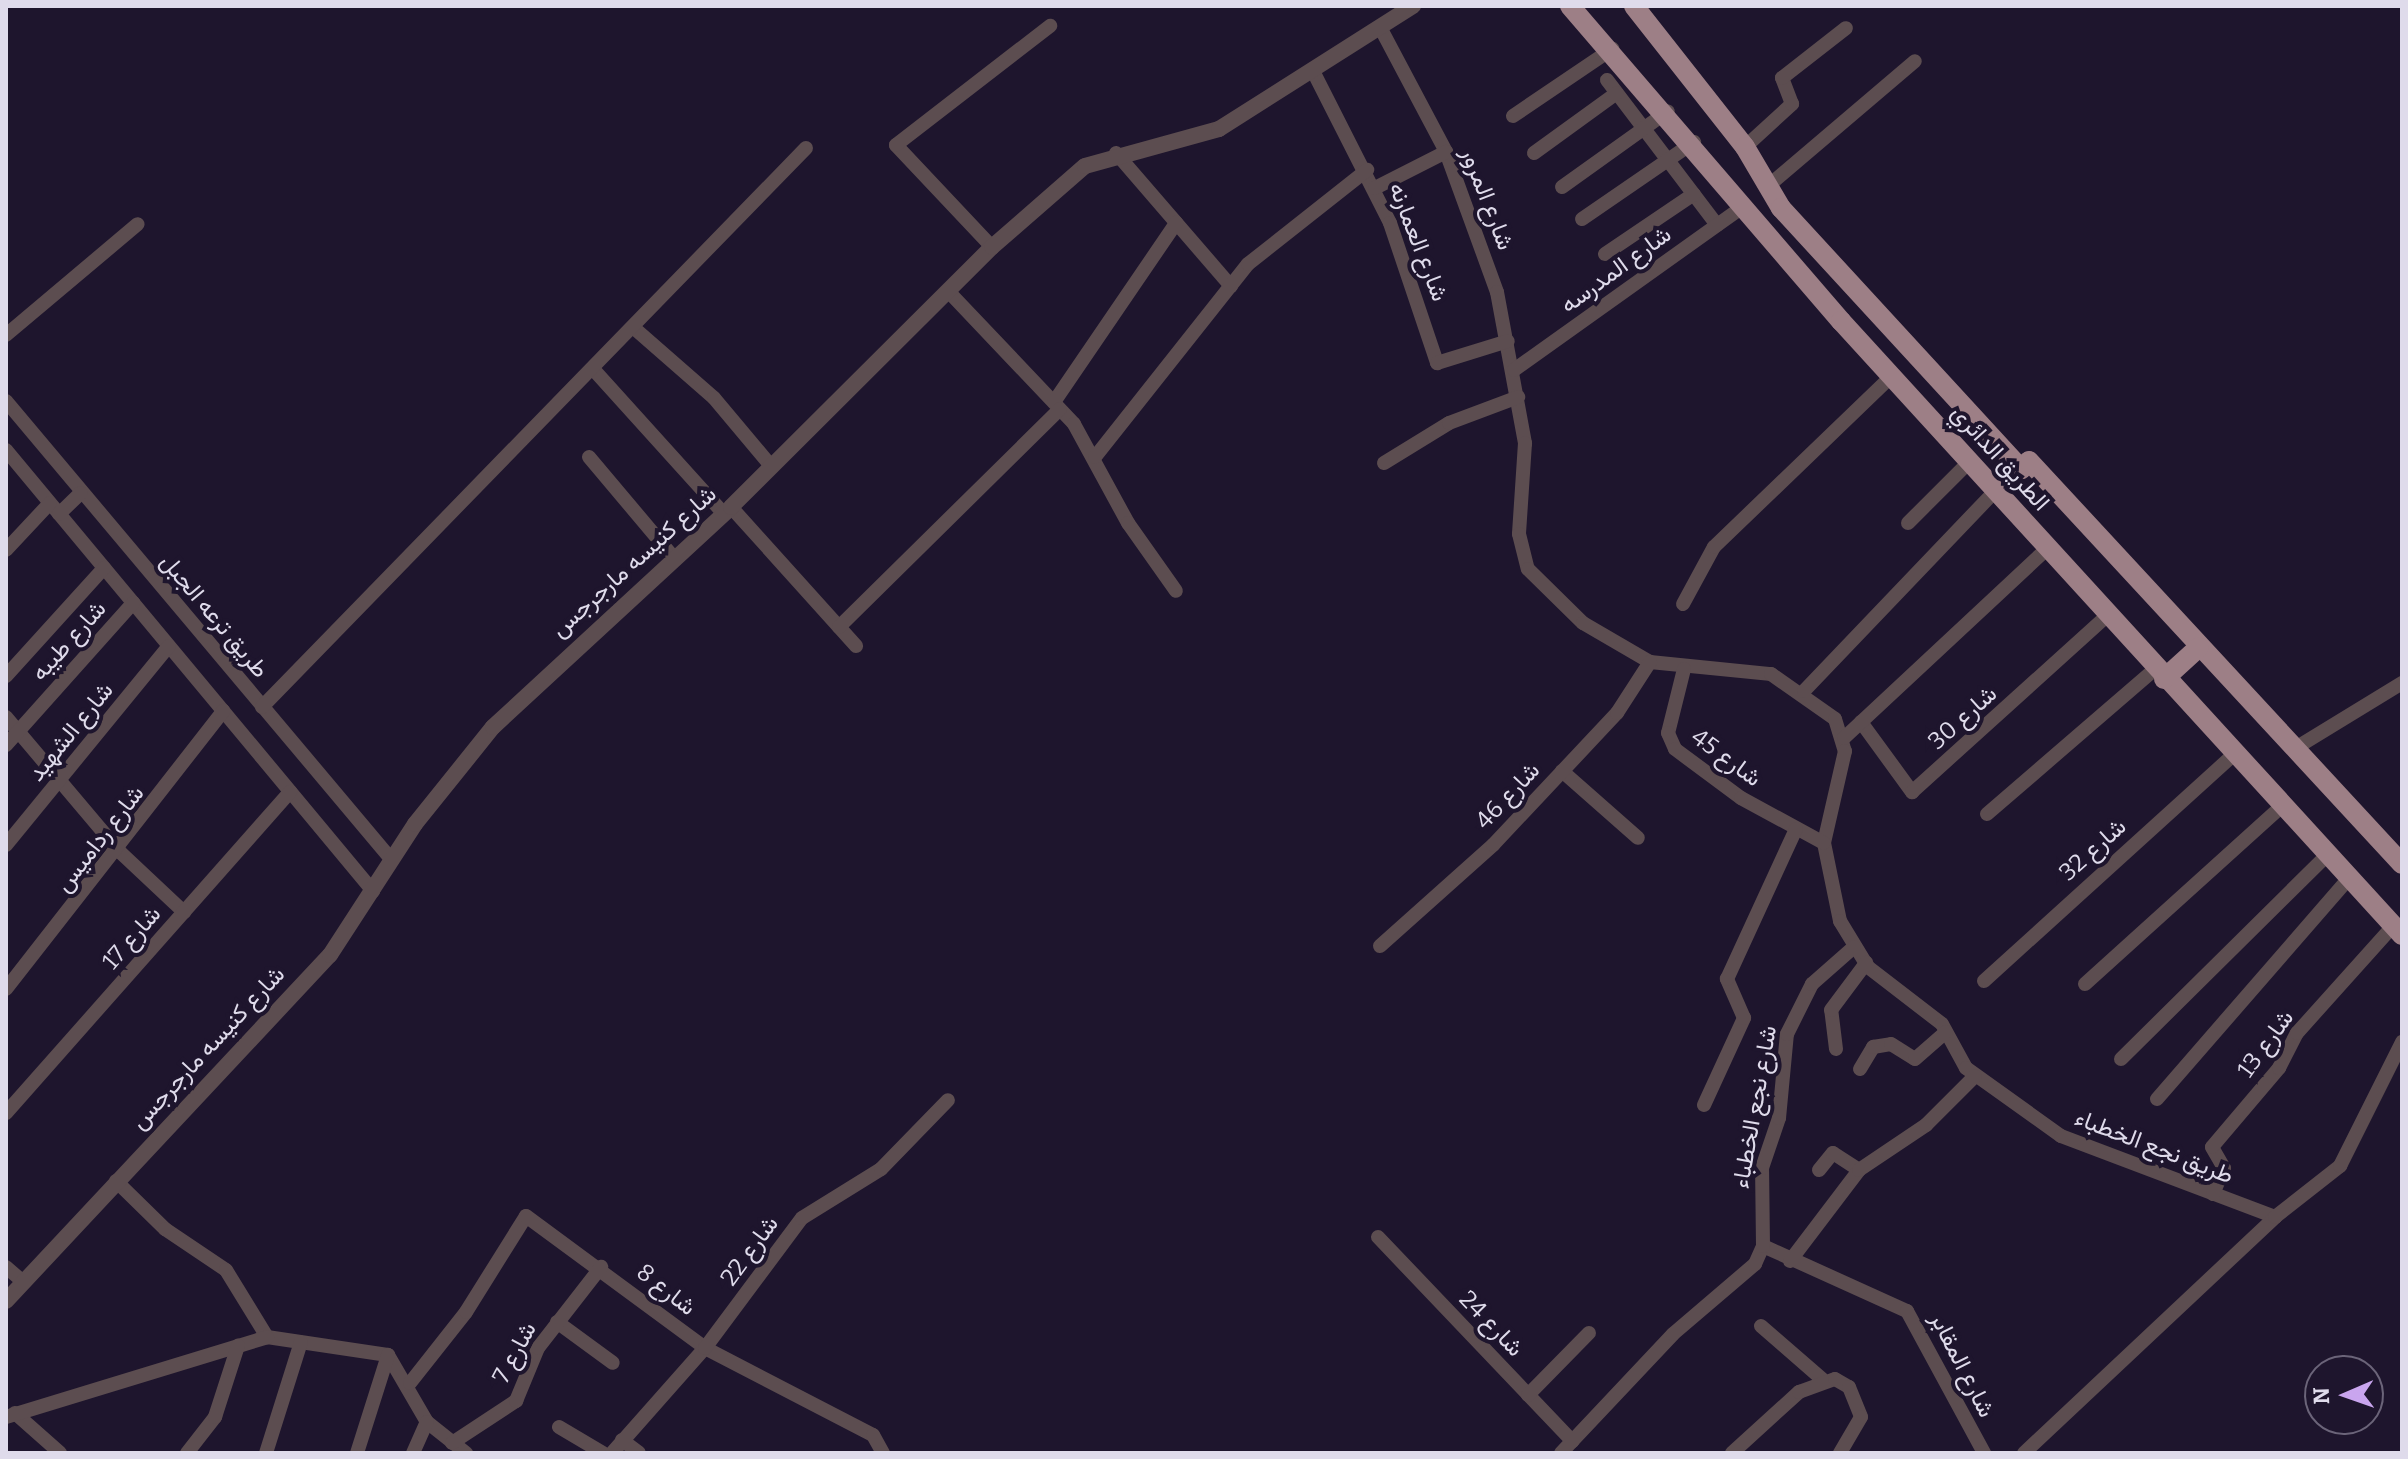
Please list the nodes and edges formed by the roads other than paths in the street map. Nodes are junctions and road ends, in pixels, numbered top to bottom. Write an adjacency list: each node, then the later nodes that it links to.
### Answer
1 (1413, 6): 6 (street, شارع كنيسه مارجرجس)
2 (1570, 6): 7 (main road, الطريق الدائري)
3 (1634, 6): 14 (main road, الطريق الدائري)
4 (1050, 26): 30 (street)
5 (1846, 28): 14 (street)
6 (1381, 29): 9 (street, شارع كنيسه مارجرجس); 16 (street, شارع المرور)
7 (1612, 49): 10 (main road, الطريق الدائري); 11 (street)
8 (1915, 61): 22 (street)
9 (1314, 73): 17 (street, شارع كنيسه مارجرجس); 20 (street, شارع العمارنه)
10 (1668, 111): 12 (street); 13 (main road, الطريق الدائري)
11 (1513, 116)
12 (1644, 129): 18 (street); 19 (street); 21 (street)
13 (1694, 142): 19 (street); 25 (main road, الطريق الدائري)
14 (1745, 147): 22 (main road, الطريق الدائري)
15 (806, 148): 34 (street)
16 (1446, 152): 23 (street); 36 (street, شارع المرور)
17 (1116, 153): 27 (street); 30 (street, شارع كنيسه مارجرجس)
18 (1534, 153)
19 (1668, 160): 24 (street); 26 (street)
20 (1367, 170): 23 (street, شارع العمارنه); 32 (street)
21 (1562, 187)
22 (1767, 187): 65 (main road, الطريق الدائري)
23 (1375, 188): 36 (street, شارع العمارنه)
24 (1694, 194): 29 (street); 31 (street)
25 (1744, 206): 29 (street, شارع المدرسه); 39 (main road, الطريق الدائري)
26 (1582, 219)
27 (1176, 223): 32 (street); 42 (street)
28 (138, 224): 35 (street)
29 (1717, 225): 38 (street, شارع المدرسه)
30 (992, 247): 33 (street, شارع كنيسه مارجرجس)
31 (1605, 254)
32 (1231, 286): 45 (street)
33 (948, 291): 42 (street); 48 (street, شارع كنيسه مارجرجس)
34 (634, 328): 37 (street); 48 (street)
35 (6, 335)
36 (1508, 341): 38 (street, شارع المرور)
37 (594, 370): 52 (street); 72 (street)
38 (1514, 370): 40 (street, شارع المرور)
39 (1892, 376): 46 (main road, الطريق الدائري); 60 (street)
40 (1518, 397): 47 (street); 66 (street)
41 (6, 401): 50 (street, طريق ترعه الجبل)
42 (1057, 406): 45 (street); 62 (street)
43 (6, 450): 51 (street)
44 (589, 457): 56 (street)
45 (1095, 457): 58 (street)
46 (1969, 462): 49 (main road, الطريق الدائري); 53 (street)
47 (1384, 463)
48 (772, 467): 52 (street, شارع كنيسه مارجرجس)
49 (1995, 491): 54 (main road, الطريق الدائري); 71 (street)
50 (81, 493): 51 (street); 72 (street, طريق ترعه الجبل)
51 (54, 508): 55 (street); 57 (street)
52 (728, 511): 56 (street, شارع كنيسه مارجرجس); 62 (street)
53 (1908, 523)
54 (2047, 549): 61 (main road, الطريق الدائري); 75 (street)
55 (6, 550)
56 (675, 559): 92 (street, شارع كنيسه مارجرجس)
57 (104, 568): 59 (street); 69 (street)
58 (1176, 591)
59 (133, 603): 63 (street); 76 (street, شارع طيبه)
60 (1683, 604)
61 (2107, 616): 68 (main road, الطريق الدائري); 75 (street, شارع 30)
62 (839, 627): 64 (street)
63 (169, 646): 73 (street); 82 (street, شارع الشهيد)
64 (856, 646)
65 (2199, 647): 68 (main road); 79 (main road, الطريق الدائري)
66 (1650, 662): 67 (street); 81 (street, شارع 46)
67 (1684, 669): 71 (street); 86 (street, شارع 45)
68 (2160, 674): 80 (main road, الطريق الدائري); 85 (street)
69 (6, 676)
70 (2402, 683): 79 (street)
71 (1804, 691): 77 (street)
72 (262, 707): 92 (street, طريق ترعه الجبل)
73 (223, 711): 83 (street); 90 (street, شارع رداميس)
74 (6, 717): 76 (street)
75 (1861, 722): 77 (street)
76 (18, 731): 78 (street, شارع طيبه); 82 (street)
77 (1844, 738): 88 (street, طريق نجع الخطباء)
78 (6, 745)
79 (2294, 749): 93 (main road, الطريق الدائري)
80 (2233, 755): 84 (main road, الطريق الدائري); 101 (street, شارع 32)
81 (1562, 771): 87 (street); 98 (street, شارع 46)
82 (60, 782): 89 (street, شارع الشهيد); 90 (street)
83 (290, 792): 95 (street); 96 (street, شارع 17)
84 (2281, 807): 91 (main road, الطريق الدائري); 102 (street)
85 (1987, 814)
86 (1796, 829): 88 (street, شارع 45); 112 (street)
87 (1638, 838)
88 (1824, 843): 99 (street, طريق نجع الخطباء)
89 (6, 845)
90 (120, 852): 96 (street); 103 (street, شارع رداميس)
91 (2326, 856): 94 (main road, الطريق الدائري); 107 (street)
92 (391, 859): 95 (street, شارع كنيسه مارجرجس)
93 (2402, 864)
94 (2348, 879): 97 (main road, الطريق الدائري); 110 (street)
95 (373, 891): 116 (street, شارع كنيسه مارجرجس)
96 (184, 912): 113 (street, شارع 17)
97 (2398, 930): 117 (street, شارع 13)
98 (1380, 946)
99 (1854, 947): 100 (street, طريق نجع الخطباء); 120 (street, شارع نجع الخطباء)
100 (1866, 963): 104 (street, طريق نجع الخطباء); 106 (street)
101 (1984, 981)
102 (2085, 984)
103 (6, 989)
104 (1946, 1032): 108 (street); 109 (street, طريق نجع الخطباء)
105 (2402, 1042): 118 (street)
106 (1836, 1049)
107 (2121, 1059)
108 (1860, 1069)
109 (1975, 1076): 115 (street); 117 (street, طريق نجع الخطباء)
110 (2157, 1099)
111 (948, 1100): 132 (street, شارع 22)
112 (1704, 1105)
113 (6, 1113)
114 (1819, 1170): 115 (street)
115 (1859, 1170): 121 (street)
116 (116, 1181): 124 (street, شارع كنيسه مارجرجس); 129 (street)
117 (2213, 1194): 118 (street, طريق نجع الخطباء)
118 (2275, 1217): 158 (street)
119 (1378, 1237): 137 (street, شارع 24)
120 (1763, 1246): 121 (street, شارع المقابر); 142 (street)
121 (1790, 1261): 157 (street, شارع المقابر)
122 (6, 1267): 124 (street)
123 (601, 1267): 126 (street, شارع 7); 132 (street, شارع 8); 136 (street, شارع 8)
124 (23, 1282): 125 (street, شارع كنيسه مارجرجس)
125 (6, 1301)
126 (557, 1322): 134 (street); 143 (street, شارع 7)
127 (1761, 1326): 135 (street)
128 (1589, 1333): 137 (street)
129 (267, 1337): 130 (street); 131 (street)
130 (301, 1342): 133 (street); 146 (street)
131 (238, 1346): 138 (street); 145 (street)
132 (705, 1348): 141 (street, شارع 22); 153 (street, شارع 8)
133 (388, 1355): 136 (street); 147 (street)
134 (613, 1363)
135 (1822, 1379): 155 (street); 156 (street)
136 (410, 1383): 139 (street)
137 (1528, 1395): 142 (street, شارع 24)
138 (11, 1415): 144 (street)
139 (427, 1422): 143 (street); 148 (street)
140 (559, 1427): 150 (street)
141 (622, 1440): 151 (street, شارع 22); 152 (street)
142 (1572, 1441): 154 (street)
143 (452, 1443): 149 (street)
144 (60, 1453)
145 (187, 1453)
146 (266, 1453)
147 (357, 1453)
148 (413, 1453)
149 (466, 1453)
150 (603, 1453)
151 (612, 1453)
152 (639, 1453)
153 (883, 1453)
154 (1561, 1453)
155 (1732, 1453)
156 (1840, 1453)
157 (1984, 1453)
158 (2024, 1453)

